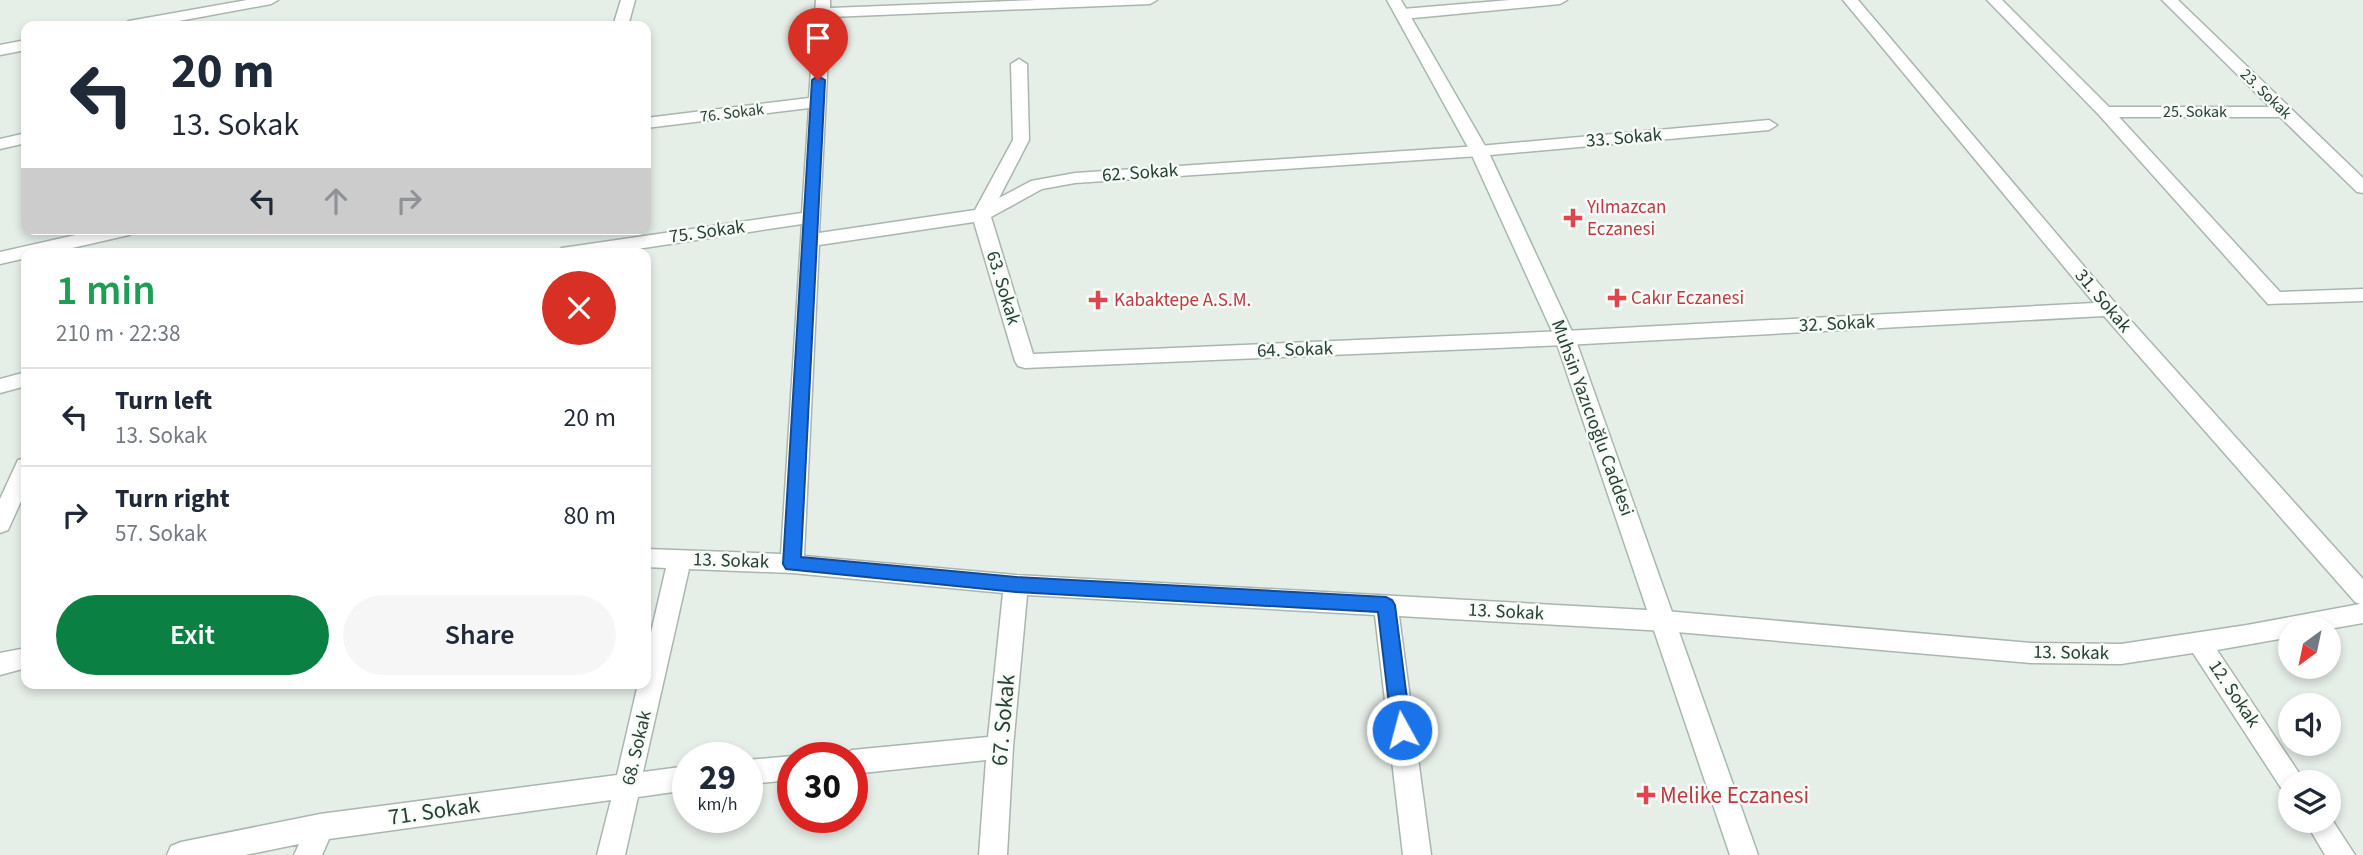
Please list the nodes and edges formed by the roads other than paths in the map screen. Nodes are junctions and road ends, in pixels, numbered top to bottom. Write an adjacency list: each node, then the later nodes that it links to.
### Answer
1 (271, 0): 10 (street)
2 (628, 0): 11 (street)
3 (1150, 0): 8 (street)
4 (1560, 0): 9 (street)
5 (1850, 0): 33 (street, 31. Sokak)
6 (1994, 0): 16 (street)
7 (2169, 0): 17 (street, 23. Sokak)
8 (822, 6): 15 (street)
9 (1398, 7): 22 (street, Muhsin Yazıcıoğlu Caddesi)
10 (156, 21)
11 (622, 21)
12 (21, 46): 13 (street)
13 (0, 50)
14 (1019, 64): 24 (street)
15 (817, 102): 18 (street, 76. Sokak); 25 (street)
16 (2105, 112): 17 (street, 25. Sokak); 32 (street)
17 (2285, 112): 23 (street, 23. Sokak)
18 (651, 122)
19 (1769, 125): 22 (street, 33. Sokak)
20 (21, 139): 21 (street)
21 (0, 144)
22 (1479, 151): 24 (street, 62. Sokak); 34 (street, Muhsin Yazıcıoğlu Caddesi)
23 (2363, 188)
24 (981, 215): 27 (street, 62. Sokak); 35 (street, 63. Sokak)
25 (811, 217): 27 (street); 29 (street, 75. Sokak)
26 (102, 235): 28 (street)
27 (810, 240): 42 (street)
28 (44, 248)
29 (603, 248)
30 (21, 253): 31 (street)
31 (0, 258)
32 (2363, 295)
33 (2109, 309): 34 (street, 32. Sokak); 44 (street, 31. Sokak)
34 (1565, 338): 35 (street, 64. Sokak); 47 (street, Muhsin Yazıcıoğlu Caddesi)
35 (1025, 361)
36 (21, 380): 37 (street)
37 (0, 386)
38 (21, 477): 39 (street)
39 (0, 524)
40 (651, 558): 41 (street, 13. Sokak)
41 (680, 559): 42 (street, 13. Sokak); 51 (street, 68. Sokak)
42 (792, 564): 43 (street, 13. Sokak)
43 (1016, 584): 45 (street, 13. Sokak); 53 (street, 67. Sokak)
44 (2363, 595)
45 (1386, 605): 47 (street, 13. Sokak); 64 (street)
46 (2363, 613): 48 (street, 13. Sokak)
47 (1665, 621): 48 (street, 13. Sokak); 65 (street, Muhsin Yazıcıoğlu Caddesi)
48 (2199, 641): 55 (street, 12. Sokak)
49 (21, 659): 50 (street)
50 (0, 664)
51 (651, 687)
52 (651, 689): 57 (street, 68. Sokak)
53 (1000, 747): 54 (street); 63 (street, 67. Sokak)
54 (868, 760)
55 (2284, 770)
56 (672, 780): 57 (street, 71. Sokak)
57 (629, 784): 58 (street, 71. Sokak); 62 (street, 68. Sokak)
58 (320, 827): 60 (street, 71. Sokak); 61 (street)
59 (2326, 833): 66 (street)
60 (181, 855)
61 (308, 855)
62 (611, 855)
63 (993, 855)
64 (1417, 855)
65 (1744, 855)
66 (2341, 855)

